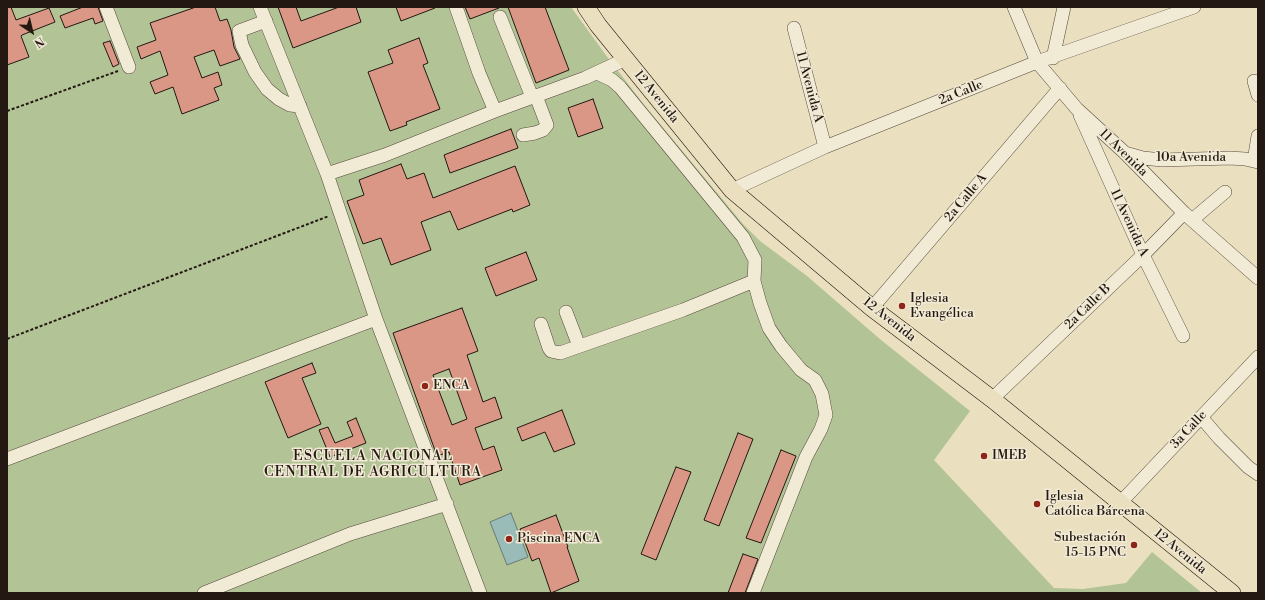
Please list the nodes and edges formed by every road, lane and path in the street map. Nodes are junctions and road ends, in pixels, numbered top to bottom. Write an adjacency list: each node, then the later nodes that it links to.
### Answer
1 (106, 7): 14 (street)
2 (260, 7): 9 (street)
3 (456, 7): 23 (street)
4 (586, 7): 12 (main road, 12 Avenida)
5 (1014, 7): 13 (street, 11 Avenida)
6 (1064, 7): 11 (street)
7 (1194, 7): 11 (street, 2a Calle)
8 (500, 17): 19 (street)
9 (266, 21): 20 (street); 20 (street)
10 (794, 28): 26 (street, 11 Avenida A)
11 (1053, 58): 13 (street, 2a Calle)
12 (626, 59): 15 (street); 30 (main road, 12 Avenida)
13 (1037, 62): 17 (street, 11 Avenida); 26 (street, 2a Calle)
14 (129, 67): 22 (path)
15 (597, 73): 19 (street); 36 (street)
16 (1254, 81): 18 (street)
17 (1060, 88): 21 (street, 11 Avenida); 37 (street, 2a Calle A)
18 (1258, 95)
19 (534, 96): 23 (street); 24 (street)
20 (300, 106): 29 (street)
21 (1077, 109): 27 (street, 11 Avenida); 34 (street, 11 Avenida A)
22 (7, 111)
23 (494, 111): 29 (street)
24 (523, 135)
25 (1258, 136): 28 (street)
26 (825, 147): 30 (street, 2a Calle)
27 (1124, 152): 28 (street, 10a Avenida); 33 (street, 11 Avenida)
28 (1256, 162)
29 (327, 174): 32 (street)
30 (732, 190): 37 (main road, 12 Avenida)
31 (1225, 192): 33 (street, 2a Calle B)
32 (340, 212): 39 (street); 42 (path)
33 (1188, 217): 34 (street, 2a Calle B); 35 (street, 11 Avenida)
34 (1143, 255): 41 (street, 11 Avenida A); 45 (street, 2a Calle B)
35 (1258, 278)
36 (754, 281): 43 (street); 53 (street)
37 (872, 308): 45 (main road, 12 Avenida)
38 (566, 312): 43 (street)
39 (376, 319): 47 (street); 49 (street)
40 (541, 324): 43 (street)
41 (1182, 336)
42 (7, 339)
43 (579, 346)
44 (1258, 357): 46 (street, 3a Calle)
45 (992, 399): 50 (main road, 12 Avenida)
46 (1201, 417): 48 (street); 50 (street, 3a Calle)
47 (7, 459)
48 (1258, 474)
49 (447, 504): 51 (street); 52 (street)
50 (1120, 504): 54 (main road, 12 Avenida)
51 (204, 593)
52 (480, 593)
53 (753, 593)
54 (1232, 593)

